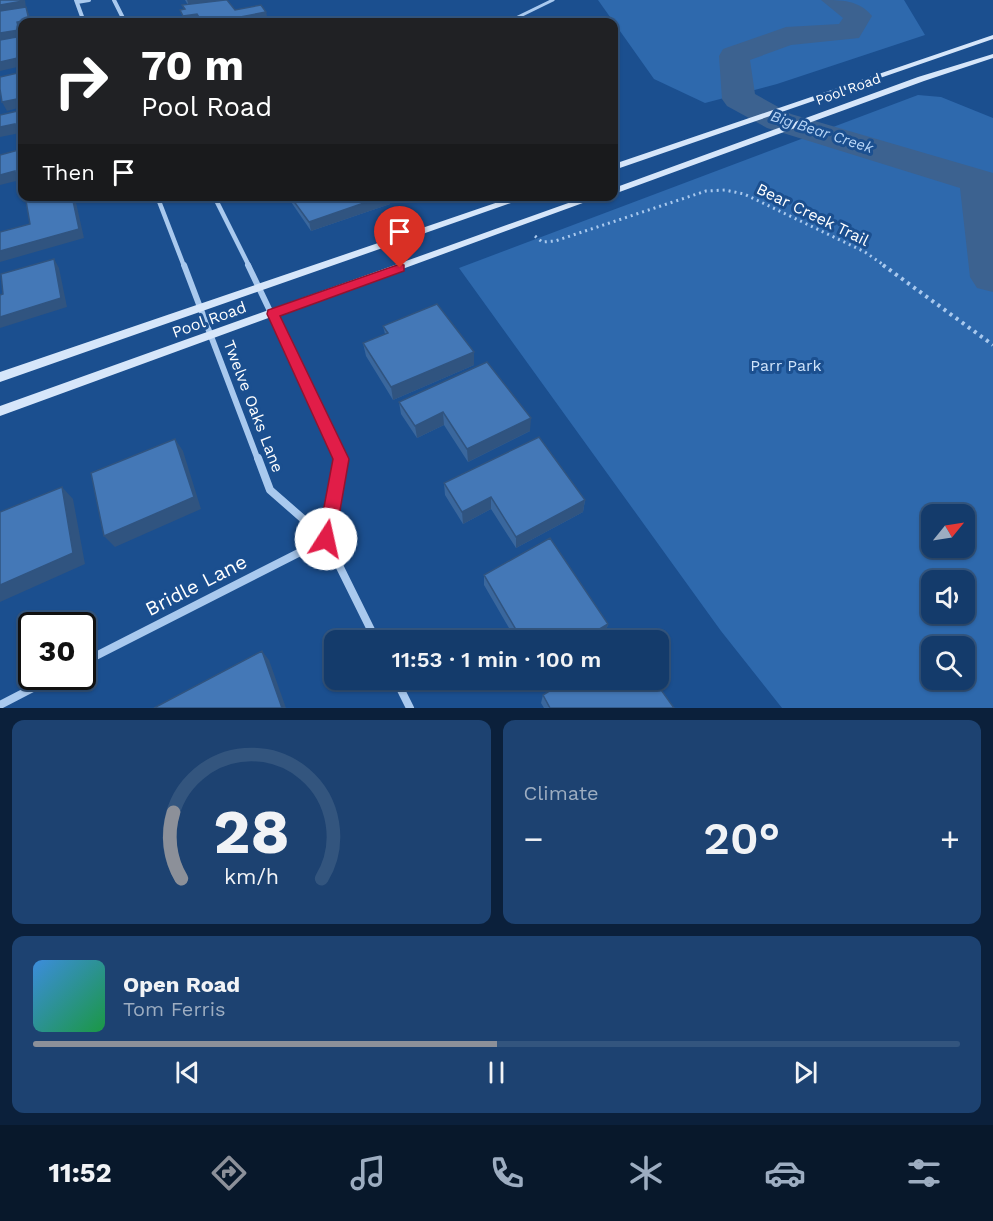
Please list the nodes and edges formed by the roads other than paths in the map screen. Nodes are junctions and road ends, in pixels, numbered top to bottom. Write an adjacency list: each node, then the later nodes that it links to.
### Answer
1 (89, 0): 4 (street)
2 (114, 0): 6 (street)
3 (553, 0): 7 (lane)
4 (76, 1): 5 (street)
5 (82, 18)
6 (123, 18)
7 (516, 18)
8 (993, 37): 10 (main road, Pool Road)
9 (993, 56): 11 (main road, Pool Road)
10 (618, 166)
11 (618, 190)
12 (159, 201): 19 (street, Twelve Oaks Lane)
13 (216, 201): 18 (street)
14 (512, 201): 18 (main road, Pool Road)
15 (568, 201): 17 (main road)
16 (586, 201): 17 (main road, Pool Road)
17 (573, 206): 20 (main road, Pool Road)
18 (260, 288): 19 (main road, Pool Road); 20 (street)
19 (200, 309): 21 (street, Twelve Oaks Lane); 22 (main road, Pool Road)
20 (273, 314): 21 (main road, Pool Road); 24 (street)
21 (210, 336): 23 (main road, Pool Road); 24 (street, Twelve Oaks Lane)
22 (0, 377)
23 (0, 411)
24 (326, 539): 25 (street, Twelve Oaks Lane); 26 (street, Bridle Lane)
25 (371, 630)
26 (96, 656)
27 (29, 690): 29 (street)
28 (401, 690): 30 (street)
29 (0, 705)
30 (410, 708)

